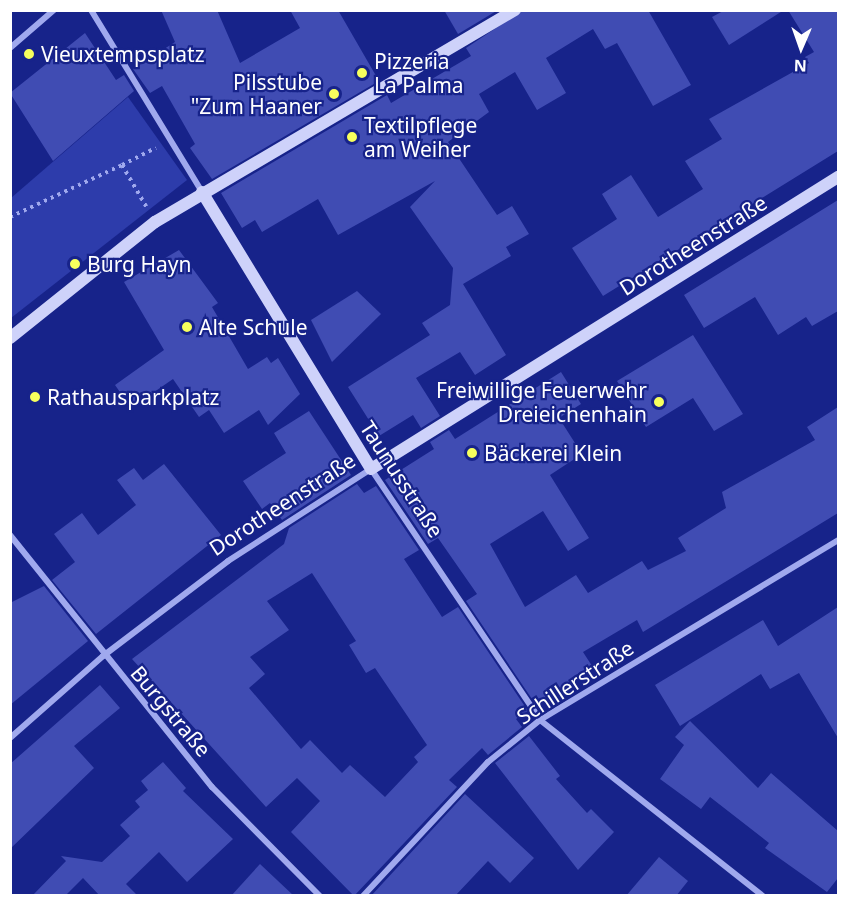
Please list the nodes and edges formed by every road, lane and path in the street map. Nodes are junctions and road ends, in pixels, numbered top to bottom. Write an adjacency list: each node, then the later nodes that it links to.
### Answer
1 (54, 10): 4 (street)
2 (91, 10): 5 (street, Taunusstraße)
3 (515, 10): 8 (street)
4 (10, 48)
5 (169, 141): 6 (path); 8 (street, Taunusstraße)
6 (122, 165): 9 (path); 10 (path)
7 (838, 177): 12 (street, Dorotheenstraße)
8 (202, 192): 10 (street); 12 (street, Taunusstraße)
9 (10, 217)
10 (155, 222): 11 (street)
11 (10, 338)
12 (371, 469): 15 (street, Dorotheenstraße); 16 (street, Taunusstraße)
13 (10, 535): 15 (street, Burgstraße)
14 (838, 540): 16 (street, Schillerstraße)
15 (104, 656): 17 (street, Dorotheenstraße); 18 (street, Burgstraße)
16 (540, 720): 19 (street, Schillerstraße); 20 (street, Taunusstraße)
17 (10, 738)
18 (320, 896)
19 (363, 896)
20 (763, 896)

